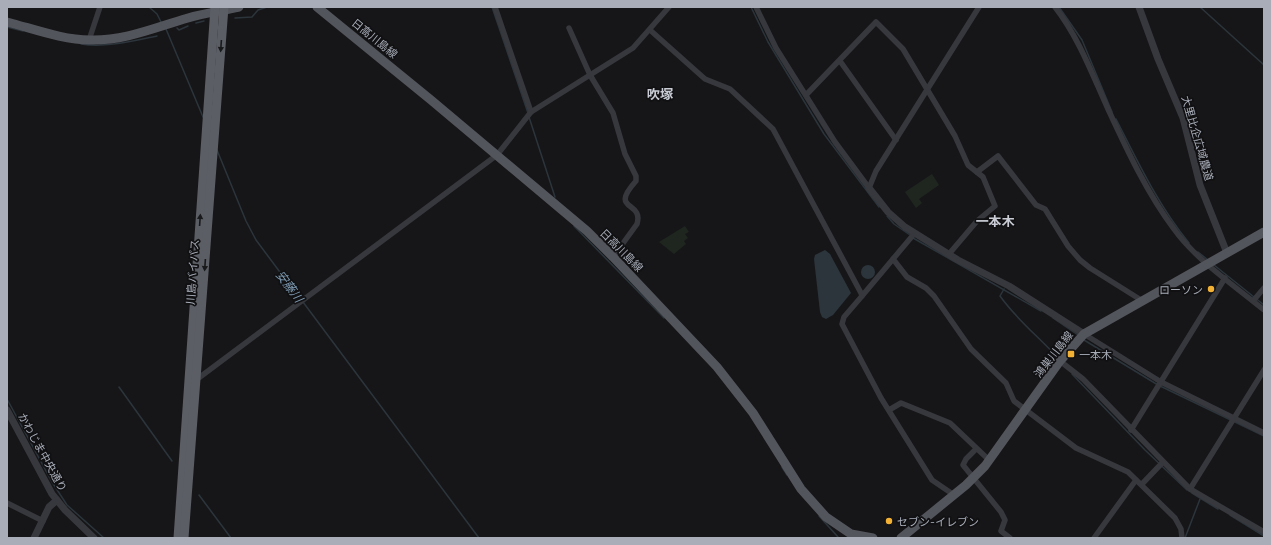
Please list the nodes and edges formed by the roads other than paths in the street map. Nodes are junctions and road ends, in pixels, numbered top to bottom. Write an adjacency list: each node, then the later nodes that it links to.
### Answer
1 (100, 7): 15 (street)
2 (239, 7): 11 (main road)
3 (317, 7): 22 (main road, 日高川島線)
4 (495, 7): 20 (street)
5 (669, 7): 14 (street)
6 (756, 7): 19 (street)
7 (979, 7): 18 (street)
8 (1055, 7): 31 (street)
9 (1139, 7): 27 (street, 大里比企広域農道)
10 (214, 9): 11 (main road); 15 (main road); 63 (highway, 川島バイパス, one-way to 10)
11 (224, 9): 41 (highway, 川島バイパス, one-way to 41)
12 (7, 22): 15 (main road)
13 (569, 28): 17 (street)
14 (650, 30): 17 (street); 34 (street)
15 (89, 40)
16 (840, 61): 18 (street); 19 (street); 21 (street)
17 (590, 76): 20 (street); 29 (street)
18 (928, 90): 21 (street); 23 (street)
19 (806, 95): 24 (street)
20 (531, 112): 22 (street)
21 (896, 140): 24 (street)
22 (497, 155): 29 (main road, 日高川島線); 41 (street)
23 (977, 172): 28 (street); 35 (street)
24 (869, 188): 26 (street)
25 (1264, 232): 27 (main road, 鴻巣川島線)
26 (914, 234): 28 (street); 30 (street)
27 (1227, 253): 31 (main road, 鴻巣川島線)
28 (949, 254): 38 (street)
29 (613, 256): 65 (main road, 日高川島線)
30 (893, 259): 34 (street); 45 (street)
31 (1208, 263): 32 (street); 35 (main road, 鴻巣川島線)
32 (1225, 278): 36 (street); 42 (street)
33 (1264, 288): 36 (street)
34 (862, 296): 44 (street)
35 (1141, 300): 38 (main road, 鴻巣川島線)
36 (1253, 301): 37 (street)
37 (1264, 310)
38 (1084, 334): 39 (main road, 鴻巣川島線); 42 (street)
39 (1060, 361): 45 (main road, 鴻巣川島線); 47 (street)
40 (1264, 370): 46 (street)
41 (196, 380): 64 (highway, 川島バイパス)
42 (1161, 382): 46 (street); 47 (street)
43 (7, 410): 57 (street, かわじま中央通り)
44 (889, 410): 49 (street); 56 (street)
45 (1026, 410): 50 (main road, 鴻巣川島線); 53 (street)
46 (1234, 419): 48 (street); 55 (street)
47 (1131, 430): 51 (street)
48 (1264, 432)
49 (976, 449): 50 (street); 52 (street)
50 (989, 460): 52 (main road, 鴻巣川島線)
51 (1162, 462): 54 (street); 55 (street)
52 (974, 478): 56 (main road, 鴻巣川島線); 67 (street)
53 (1136, 480): 54 (street); 68 (street)
54 (1142, 484): 69 (street)
55 (1190, 489): 60 (street)
56 (954, 495): 66 (main road, 鴻巣川島線)
57 (56, 500): 59 (street); 62 (street, かわじま中央通り)
58 (7, 503): 59 (street)
59 (43, 521): 61 (street)
60 (1264, 532)
61 (34, 538)
62 (94, 538)
63 (178, 538)
64 (184, 538)
65 (873, 538)
66 (901, 538)
67 (1010, 538)
68 (1094, 538)
69 (1182, 538)

